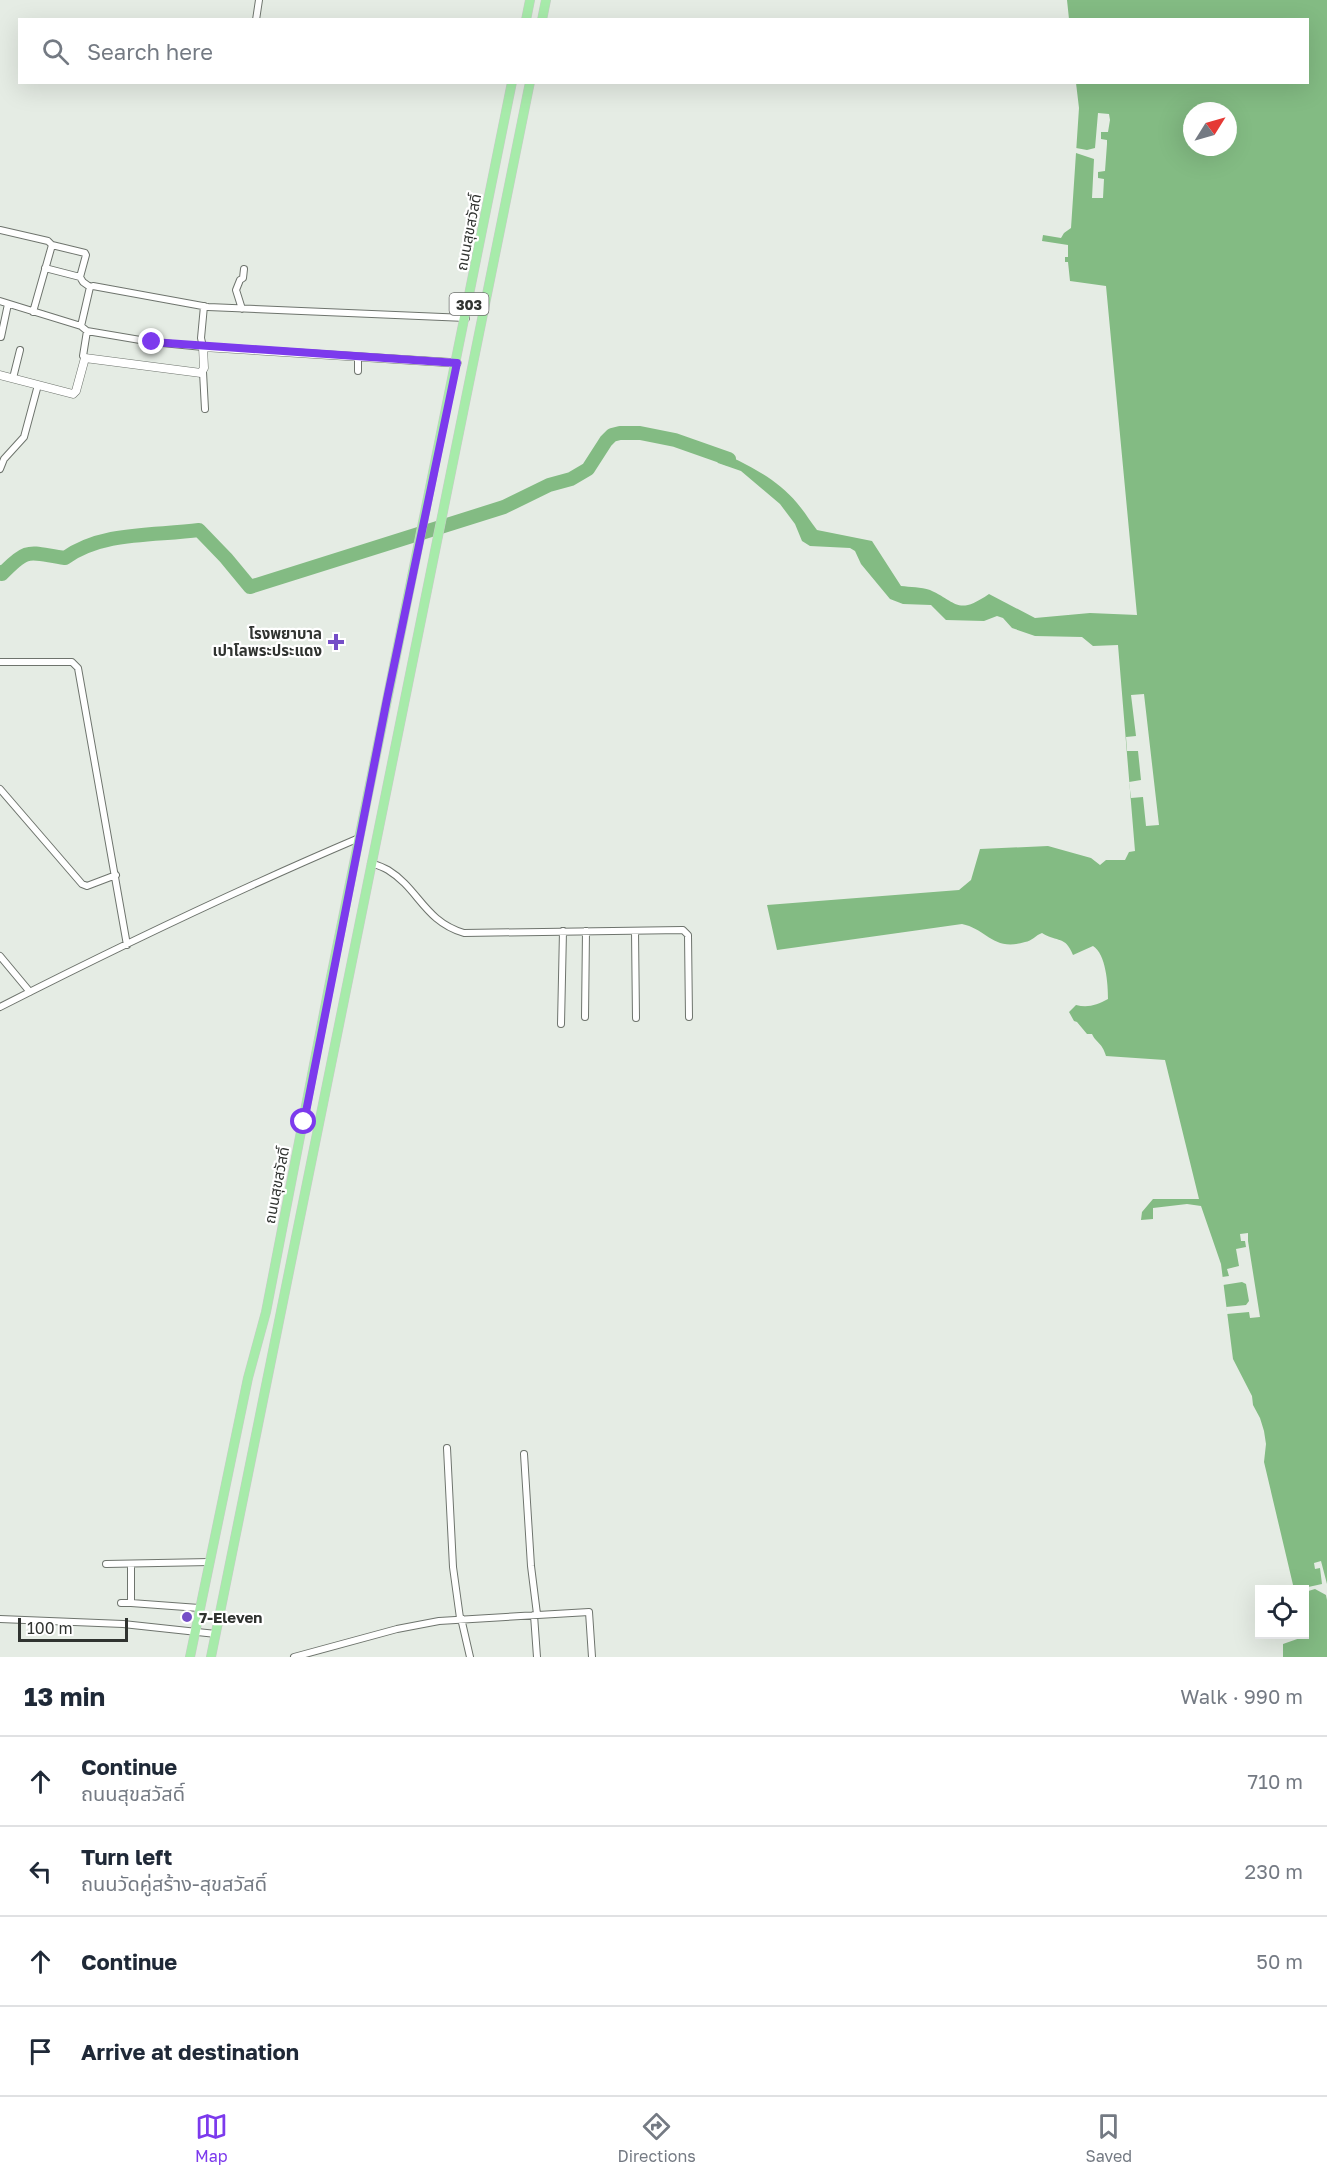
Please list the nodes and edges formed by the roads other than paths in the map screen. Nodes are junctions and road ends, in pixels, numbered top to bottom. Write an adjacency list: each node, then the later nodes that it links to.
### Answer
1 (259, 0): 4 (street)
2 (530, 0): 5 (main road)
3 (546, 0): 6 (main road)
4 (256, 18)
5 (526, 18)
6 (543, 18)
7 (512, 84): 20 (main road, ถนนสุขสวัสดิ์ / 303)
8 (530, 84): 38 (main road, ถนนสุขสวัสดิ์ / 303)
9 (0, 230): 10 (street)
10 (52, 245): 11 (street); 13 (street)
11 (45, 268): 13 (street); 19 (street)
12 (244, 269): 18 (street)
13 (80, 277): 14 (street)
14 (90, 287): 17 (street); 21 (street)
15 (0, 301): 16 (street)
16 (8, 304): 19 (street); 22 (street)
17 (204, 306): 18 (street); 23 (street)
18 (242, 309): 20 (street)
19 (33, 312): 21 (street)
20 (466, 318): 27 (main road, ถนนสุขสวัสดิ์ / 303)
21 (84, 328): 23 (street); 26 (street)
22 (2, 337)
23 (203, 347): 25 (street); 29 (street)
24 (20, 350): 31 (street)
25 (358, 357): 27 (street); 28 (street)
26 (85, 358): 29 (street); 32 (street)
27 (457, 363): 37 (main road, ถนนสุขสวัสดิ์ / 303)
28 (358, 370)
29 (203, 372): 33 (street)
30 (0, 375): 31 (street)
31 (13, 378): 32 (street)
32 (38, 385): 34 (street)
33 (206, 409)
34 (0, 469)
35 (0, 662): 39 (street)
36 (0, 789): 39 (street)
37 (359, 837): 43 (street); 53 (main road, ถนนสุขสวัสดิ์ / 303)
38 (371, 863): 40 (street); 63 (main road, ถนนสุขสวัสดิ์ / 303)
39 (116, 875): 43 (street)
40 (563, 931): 41 (street); 50 (street)
41 (586, 931): 42 (street); 47 (street)
42 (635, 931): 48 (street); 49 (street)
43 (127, 945): 45 (street)
44 (0, 956): 45 (street)
45 (30, 992): 46 (street)
46 (0, 1007)
47 (585, 1017)
48 (689, 1017)
49 (636, 1018)
50 (561, 1024)
51 (447, 1448): 61 (street)
52 (524, 1454): 59 (street)
53 (210, 1562): 55 (street); 58 (main road, ถนนสุขสวัสดิ์ / 303)
54 (106, 1564): 55 (street)
55 (131, 1564): 57 (street)
56 (121, 1603): 57 (street)
57 (131, 1603): 58 (street)
58 (199, 1608): 62 (main road, ถนนสุขสวัสดิ์ / 303)
59 (536, 1615): 61 (street); 68 (street); 69 (street)
60 (0, 1618): 62 (street)
61 (460, 1618): 66 (street); 67 (street)
62 (195, 1631): 63 (street); 64 (main road, ถนนสุขสวัสดิ์ / 303)
63 (216, 1634): 65 (main road, ถนนสุขสวัสดิ์ / 303)
64 (190, 1657)
65 (211, 1657)
66 (294, 1657)
67 (470, 1657)
68 (537, 1657)
69 (592, 1657)

